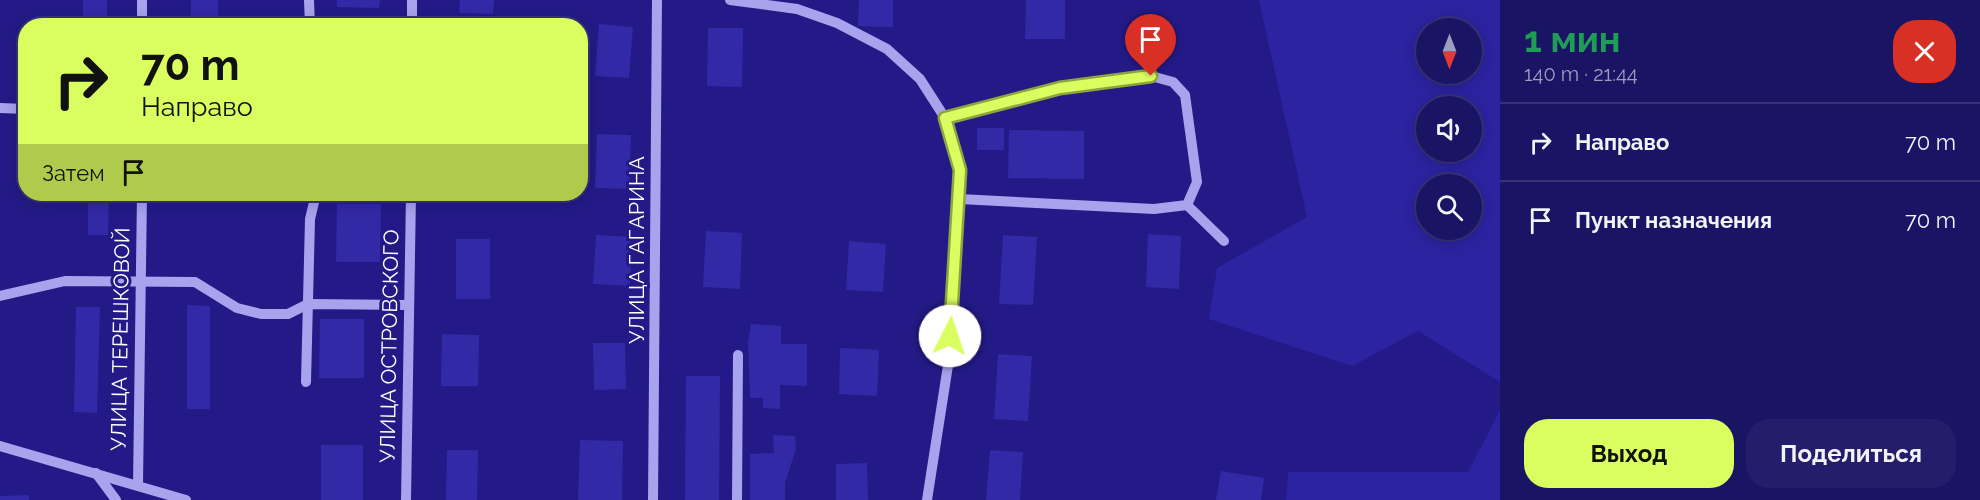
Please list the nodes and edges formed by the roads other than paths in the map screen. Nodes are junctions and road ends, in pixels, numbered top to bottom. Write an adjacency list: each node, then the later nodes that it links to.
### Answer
1 (142, 0): 6 (street)
2 (309, 0): 7 (street)
3 (412, 0): 8 (street)
4 (657, 0): 30 (street, УЛИЦА ГАГАРИНА)
5 (730, 0): 11 (street)
6 (142, 18)
7 (310, 18)
8 (412, 18)
9 (0, 108): 10 (street)
10 (18, 109)
11 (945, 118): 12 (street); 16 (street)
12 (959, 199): 16 (street); 32 (street)
13 (142, 201): 18 (street, УЛИЦА ТЕРЕШКОВОЙ)
14 (314, 201): 20 (street)
15 (411, 201): 21 (street, УЛИЦА ОСТРОВСКОГО)
16 (1187, 205): 17 (street)
17 (1224, 241)
18 (141, 281): 19 (street); 20 (street); 26 (street, УЛИЦА ТЕРЕШКОВОЙ)
19 (0, 296)
20 (308, 304): 21 (street); 23 (street)
21 (409, 305): 29 (street, УЛИЦА ОСТРОВСКОГО)
22 (738, 356): 31 (street)
23 (306, 382)
24 (0, 446): 25 (street)
25 (96, 473): 26 (street); 27 (street)
26 (138, 485): 28 (street)
27 (116, 500)
28 (186, 500)
29 (406, 500)
30 (653, 500)
31 (737, 500)
32 (927, 500)

